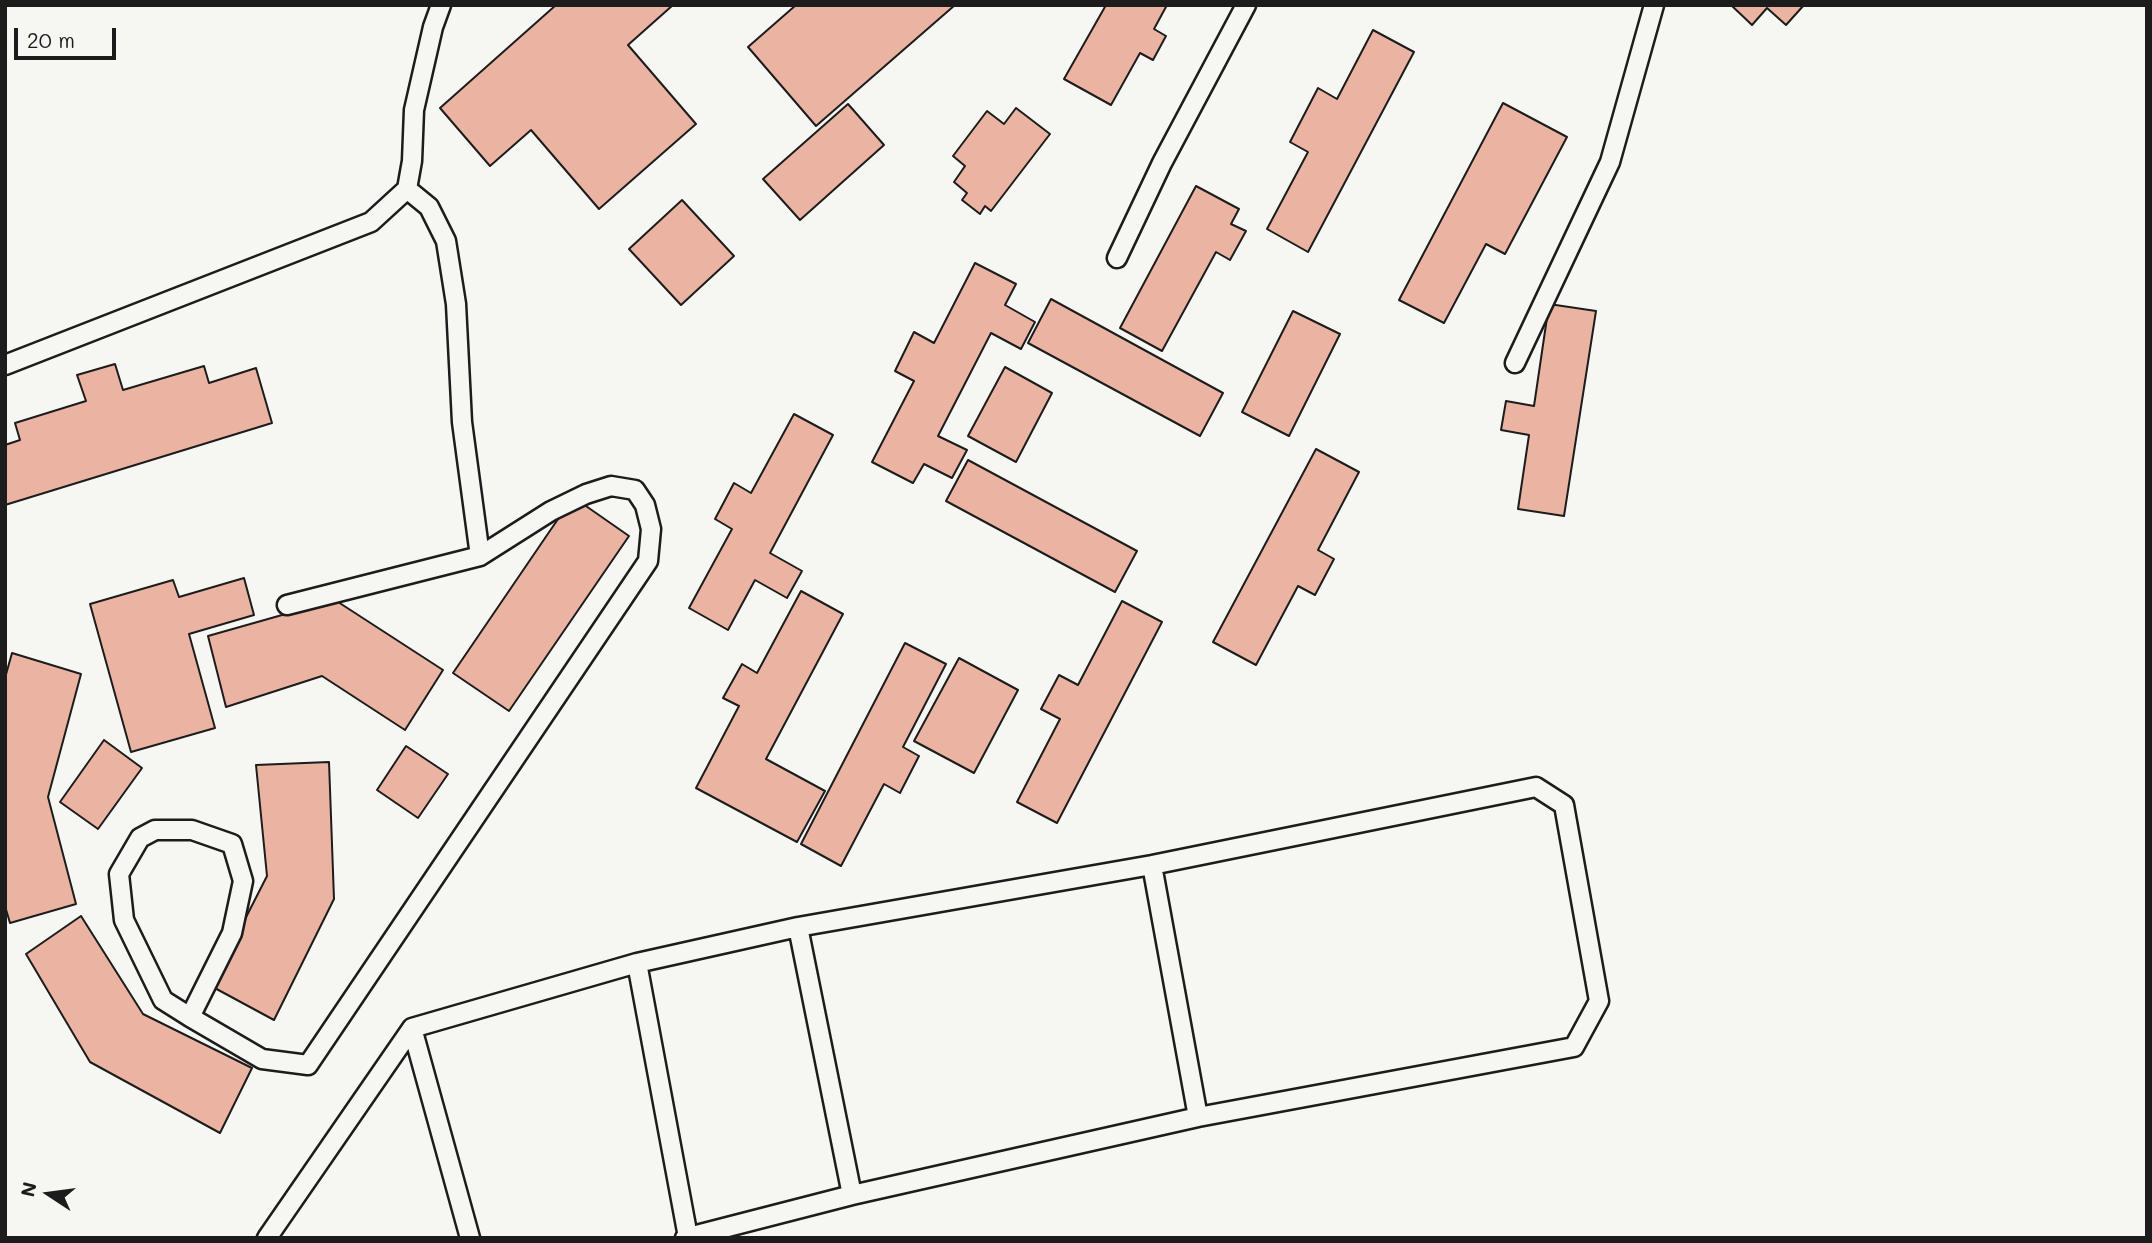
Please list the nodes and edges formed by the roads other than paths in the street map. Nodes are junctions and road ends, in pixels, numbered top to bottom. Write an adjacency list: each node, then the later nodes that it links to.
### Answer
1 (442, 5): 4 (lane)
2 (1246, 5): 5 (lane)
3 (1654, 5): 6 (lane)
4 (407, 189): 7 (lane); 8 (lane)
5 (1117, 258)
6 (1515, 363)
7 (5, 365)
8 (481, 556): 9 (lane); 13 (lane)
9 (287, 605)
10 (1152, 865): 11 (lane); 15 (lane); 15 (lane)
11 (798, 927): 12 (lane); 16 (lane)
12 (638, 963): 14 (lane); 17 (lane)
13 (190, 1017): 13 (lane)
14 (412, 1028): 18 (lane); 19 (lane)
15 (1198, 1117): 16 (lane)
16 (852, 1195): 17 (lane)
17 (687, 1237)
18 (267, 1238)
19 (470, 1238)

